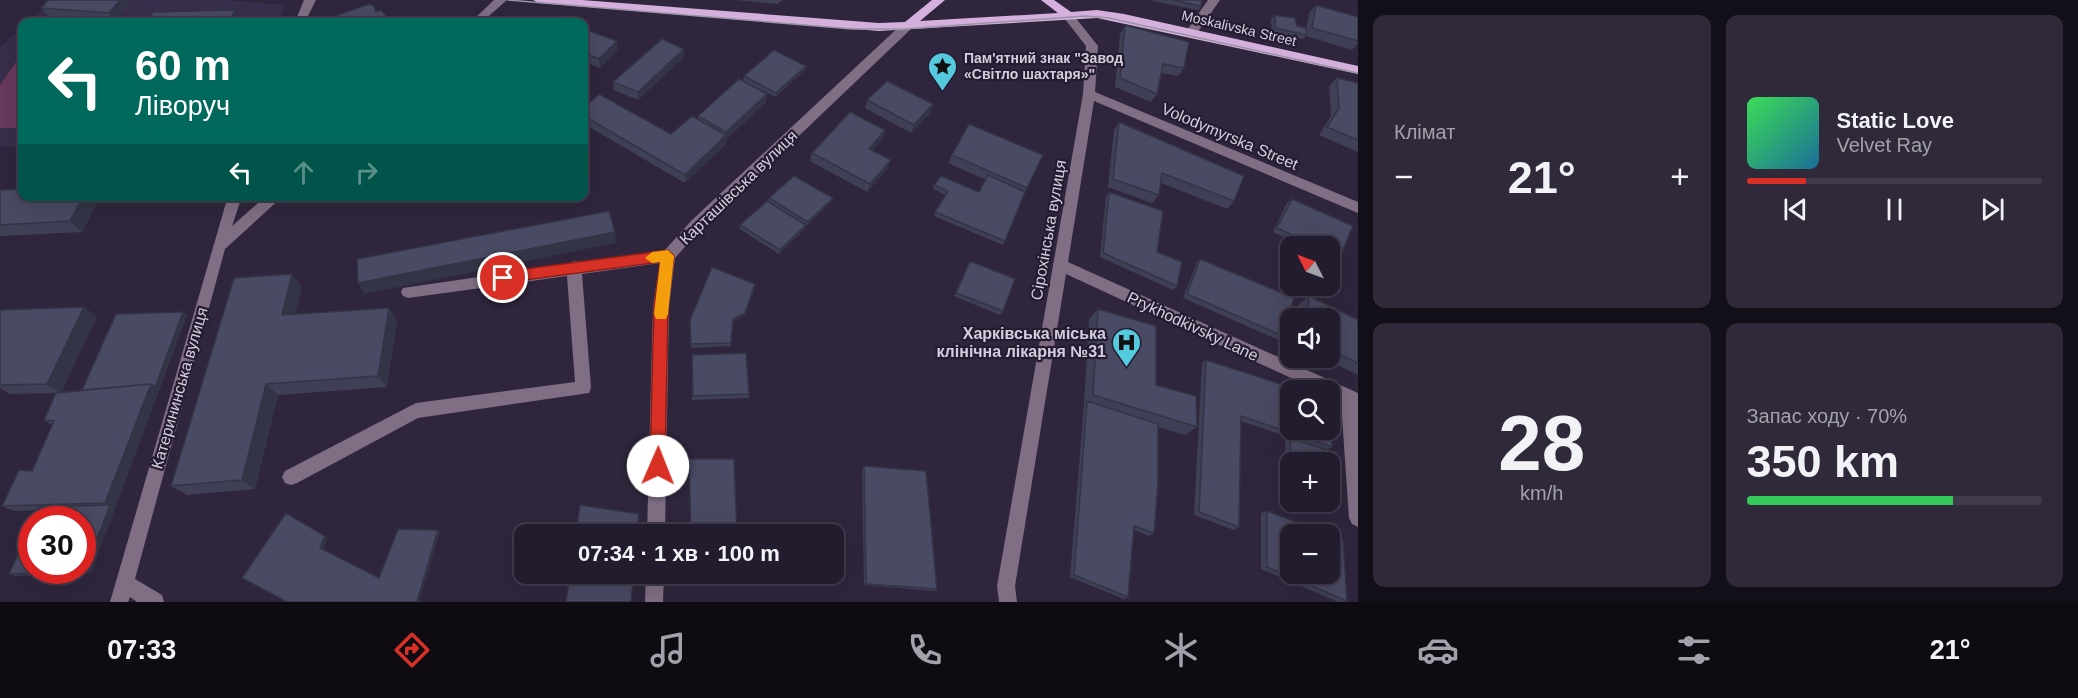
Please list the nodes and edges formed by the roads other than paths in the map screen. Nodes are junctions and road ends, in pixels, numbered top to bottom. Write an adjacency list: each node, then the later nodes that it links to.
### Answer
1 (310, 0): 8 (street)
2 (501, 0): 9 (street)
3 (539, 0): 10 (main road, Moskalivska Street)
4 (939, 0): 10 (main road)
5 (1047, 0): 7 (main road)
6 (1214, 0): 11 (street)
7 (1067, 14): 10 (main road, Moskalivska Street); 11 (main road, Moskalivska Street); 13 (street, Сірохінська вулиця)
8 (302, 18)
9 (481, 18)
10 (907, 26): 18 (street, Карташівська вулиця)
11 (1191, 33): 12 (main road, Moskalivska Street)
12 (1358, 70)
13 (1089, 94): 16 (street, Volodymyrska Street); 19 (street, Сірохінська вулиця)
14 (233, 201): 17 (street, Катерининська вулиця)
15 (270, 201): 17 (street)
16 (1358, 208)
17 (219, 246): 27 (street, Катерининська вулиця)
18 (668, 256): 20 (street); 25 (street, Карташівська вулиця)
19 (1060, 265): 22 (street, Prykhodkivsky Lane); 30 (street, Сірохінська вулиця)
20 (574, 267): 21 (street); 23 (street)
21 (408, 292)
22 (1353, 399): 24 (street)
23 (291, 477)
24 (1358, 518)
25 (656, 524)
26 (655, 584): 29 (street)
27 (122, 593): 28 (street)
28 (155, 602)
29 (654, 602)
30 (1008, 602)

